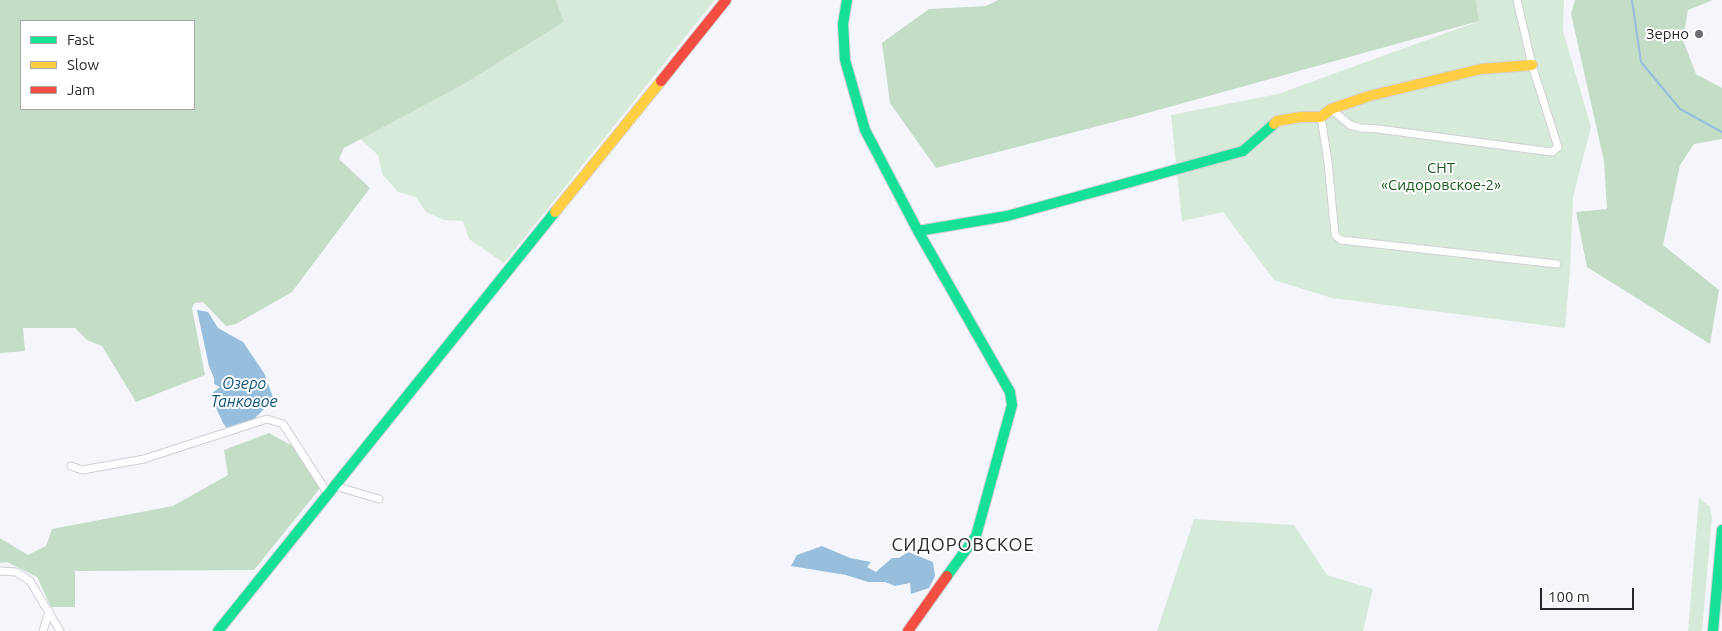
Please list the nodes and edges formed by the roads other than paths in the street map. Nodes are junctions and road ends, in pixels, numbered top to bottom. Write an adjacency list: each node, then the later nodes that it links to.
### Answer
1 (726, 0): 10 (main road)
2 (847, 0): 7 (main road)
3 (1517, 0): 4 (street)
4 (1532, 65): 5 (main road); 5 (street)
5 (1331, 109): 6 (main road)
6 (1322, 117): 7 (main road); 8 (street)
7 (918, 231): 18 (main road)
8 (1557, 264)
9 (71, 466): 10 (street)
10 (332, 490): 11 (street); 17 (main road)
11 (379, 499)
12 (1722, 530): 19 (main road)
13 (0, 571): 14 (street)
14 (49, 611): 15 (street); 16 (street)
15 (43, 631)
16 (60, 631)
17 (218, 631)
18 (908, 631)
19 (1713, 631)

